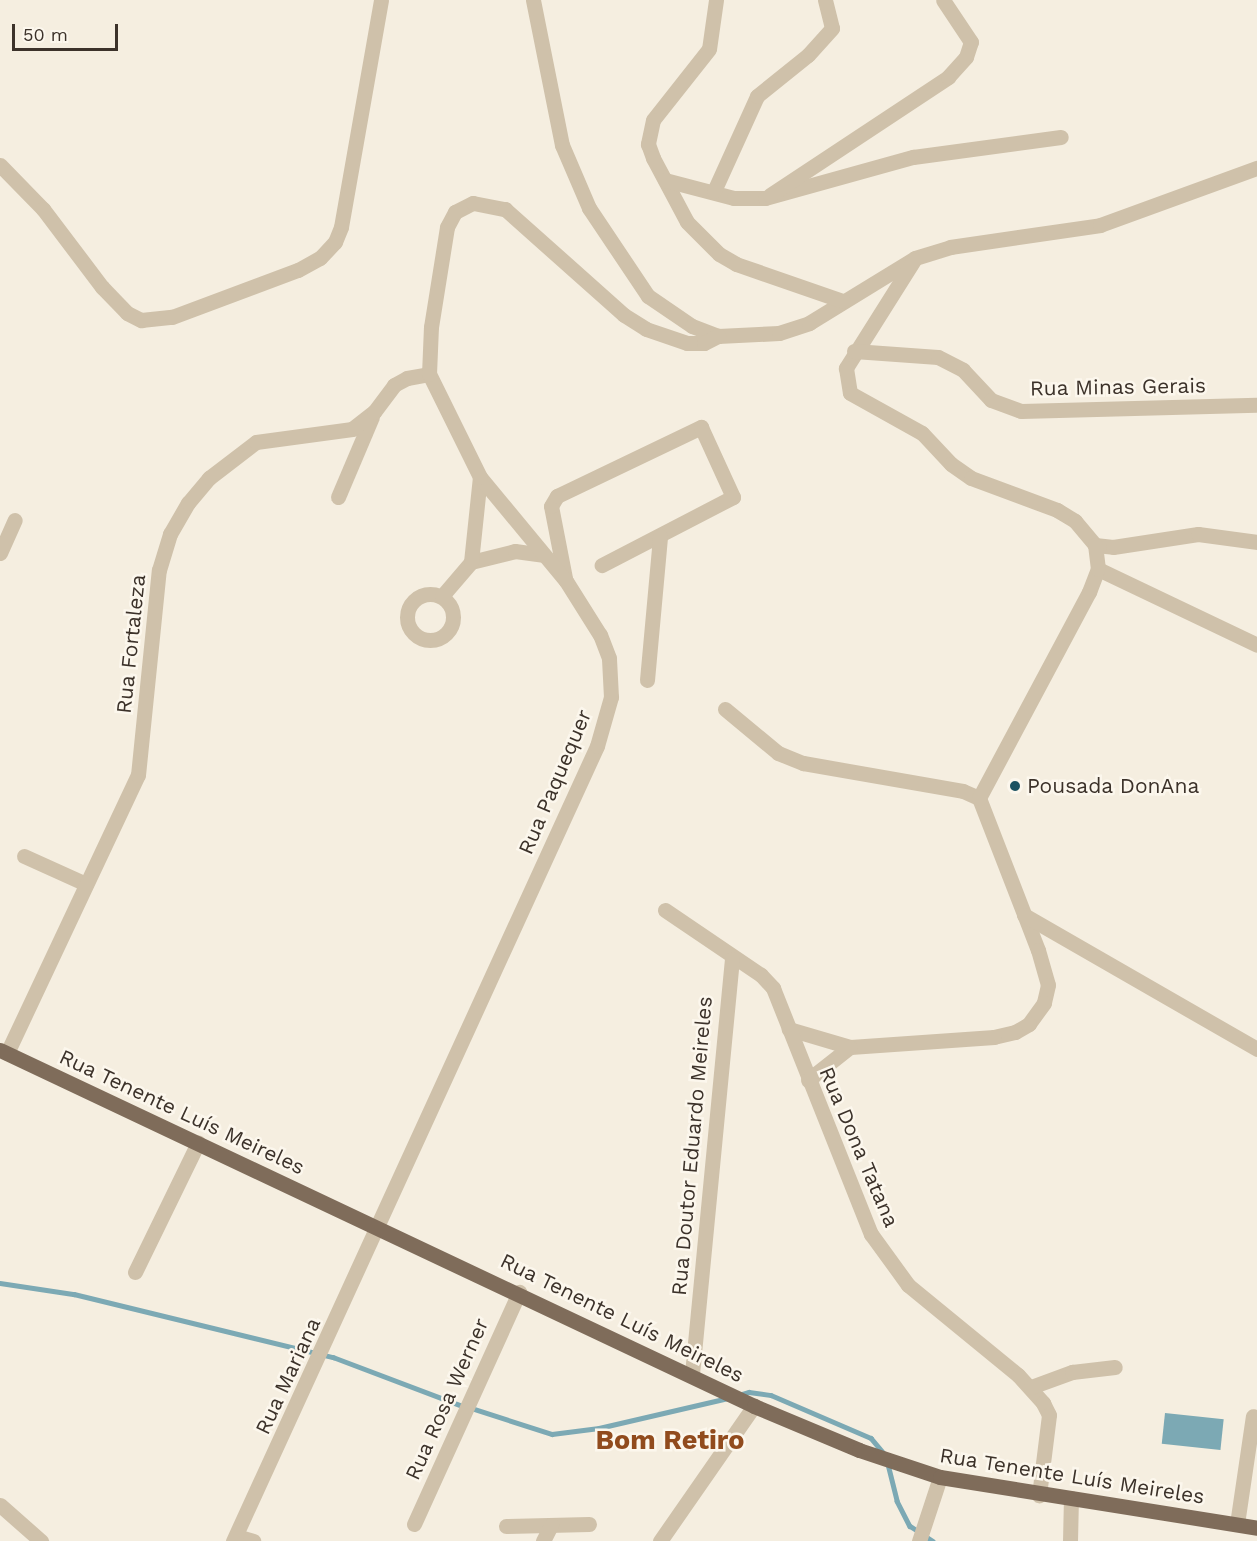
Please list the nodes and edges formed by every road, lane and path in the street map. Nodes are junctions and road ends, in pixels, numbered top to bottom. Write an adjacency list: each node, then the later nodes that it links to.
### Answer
1 (381, 0): 7 (street)
2 (533, 0): 14 (street)
3 (716, 0): 9 (street)
4 (825, 0): 10 (street)
5 (943, 0): 11 (street)
6 (1061, 137): 11 (street)
7 (0, 165)
8 (1257, 168): 12 (street)
9 (664, 180): 10 (street); 13 (street)
10 (714, 191): 11 (street)
11 (765, 198)
12 (915, 258): 13 (street); 15 (street)
13 (843, 301): 14 (street)
14 (718, 336): 16 (street)
15 (854, 351): 17 (street, Rua Minas Gerais); 24 (street)
16 (429, 374): 18 (street, Rua Fortaleza); 19 (street, Rua Paquequer)
17 (1257, 405)
18 (374, 412): 20 (street); 37 (street, Rua Fortaleza)
19 (480, 477): 26 (street, Rua Paquequer); 27 (street)
20 (338, 497)
21 (15, 520): 25 (street)
22 (660, 537): 28 (street); 30 (street); 33 (street)
23 (1257, 542): 24 (street)
24 (1095, 544): 29 (street)
25 (0, 553)
26 (543, 555): 27 (street); 30 (street, Rua Paquequer)
27 (471, 562): 31 (street)
28 (602, 565)
29 (1098, 569): 32 (street); 35 (street)
30 (566, 581): 47 (street, Rua Paquequer)
31 (442, 596)
32 (1257, 645)
33 (647, 680)
34 (725, 709): 35 (street)
35 (979, 798): 39 (street)
36 (24, 856): 37 (street)
37 (86, 884): 44 (street, Rua Fortaleza)
38 (664, 910): 40 (street, Rua Dona Tatana)
39 (1024, 915): 42 (street); 43 (street)
40 (732, 959): 41 (street, Rua Dona Tatana); 51 (street, Rua Doutor Eduardo Meireles)
41 (789, 1029): 43 (street); 45 (street, Rua Dona Tatana)
42 (1256, 1043)
43 (850, 1047): 45 (street)
44 (3, 1052): 46 (main road, Rua Tenente Luís Meireles)
45 (808, 1080): 52 (street, Rua Dona Tatana)
46 (198, 1143): 47 (main road, Rua Tenente Luís Meireles); 48 (street)
47 (379, 1227): 49 (main road, Rua Tenente Luís Meireles); 65 (street, Rua Mariana)
48 (135, 1272)
49 (519, 1292): 51 (main road, Rua Tenente Luís Meireles); 59 (street, Rua Rosa Werner)
50 (1115, 1367): 52 (street)
51 (692, 1374): 53 (main road, Rua Tenente Luís Meireles)
52 (1031, 1387): 56 (street, Rua Dona Tatana)
53 (749, 1403): 55 (main road, Rua Tenente Luís Meireles); 70 (street)
54 (1253, 1416): 61 (street)
55 (940, 1477): 56 (main road, Rua Tenente Luís Meireles); 66 (street)
56 (1039, 1495): 57 (main road, Rua Tenente Luís Meireles)
57 (1071, 1498): 61 (main road, Rua Tenente Luís Meireles); 71 (street)
58 (0, 1505): 67 (street)
59 (414, 1524)
60 (589, 1524): 62 (street)
61 (1237, 1524): 64 (main road, Rua Tenente Luís Meireles)
62 (551, 1525): 63 (street); 69 (street)
63 (507, 1526)
64 (1257, 1528)
65 (235, 1538): 68 (street)
66 (919, 1540)
67 (41, 1541)
68 (253, 1541)
69 (543, 1541)
70 (660, 1541)
71 (1070, 1541)

